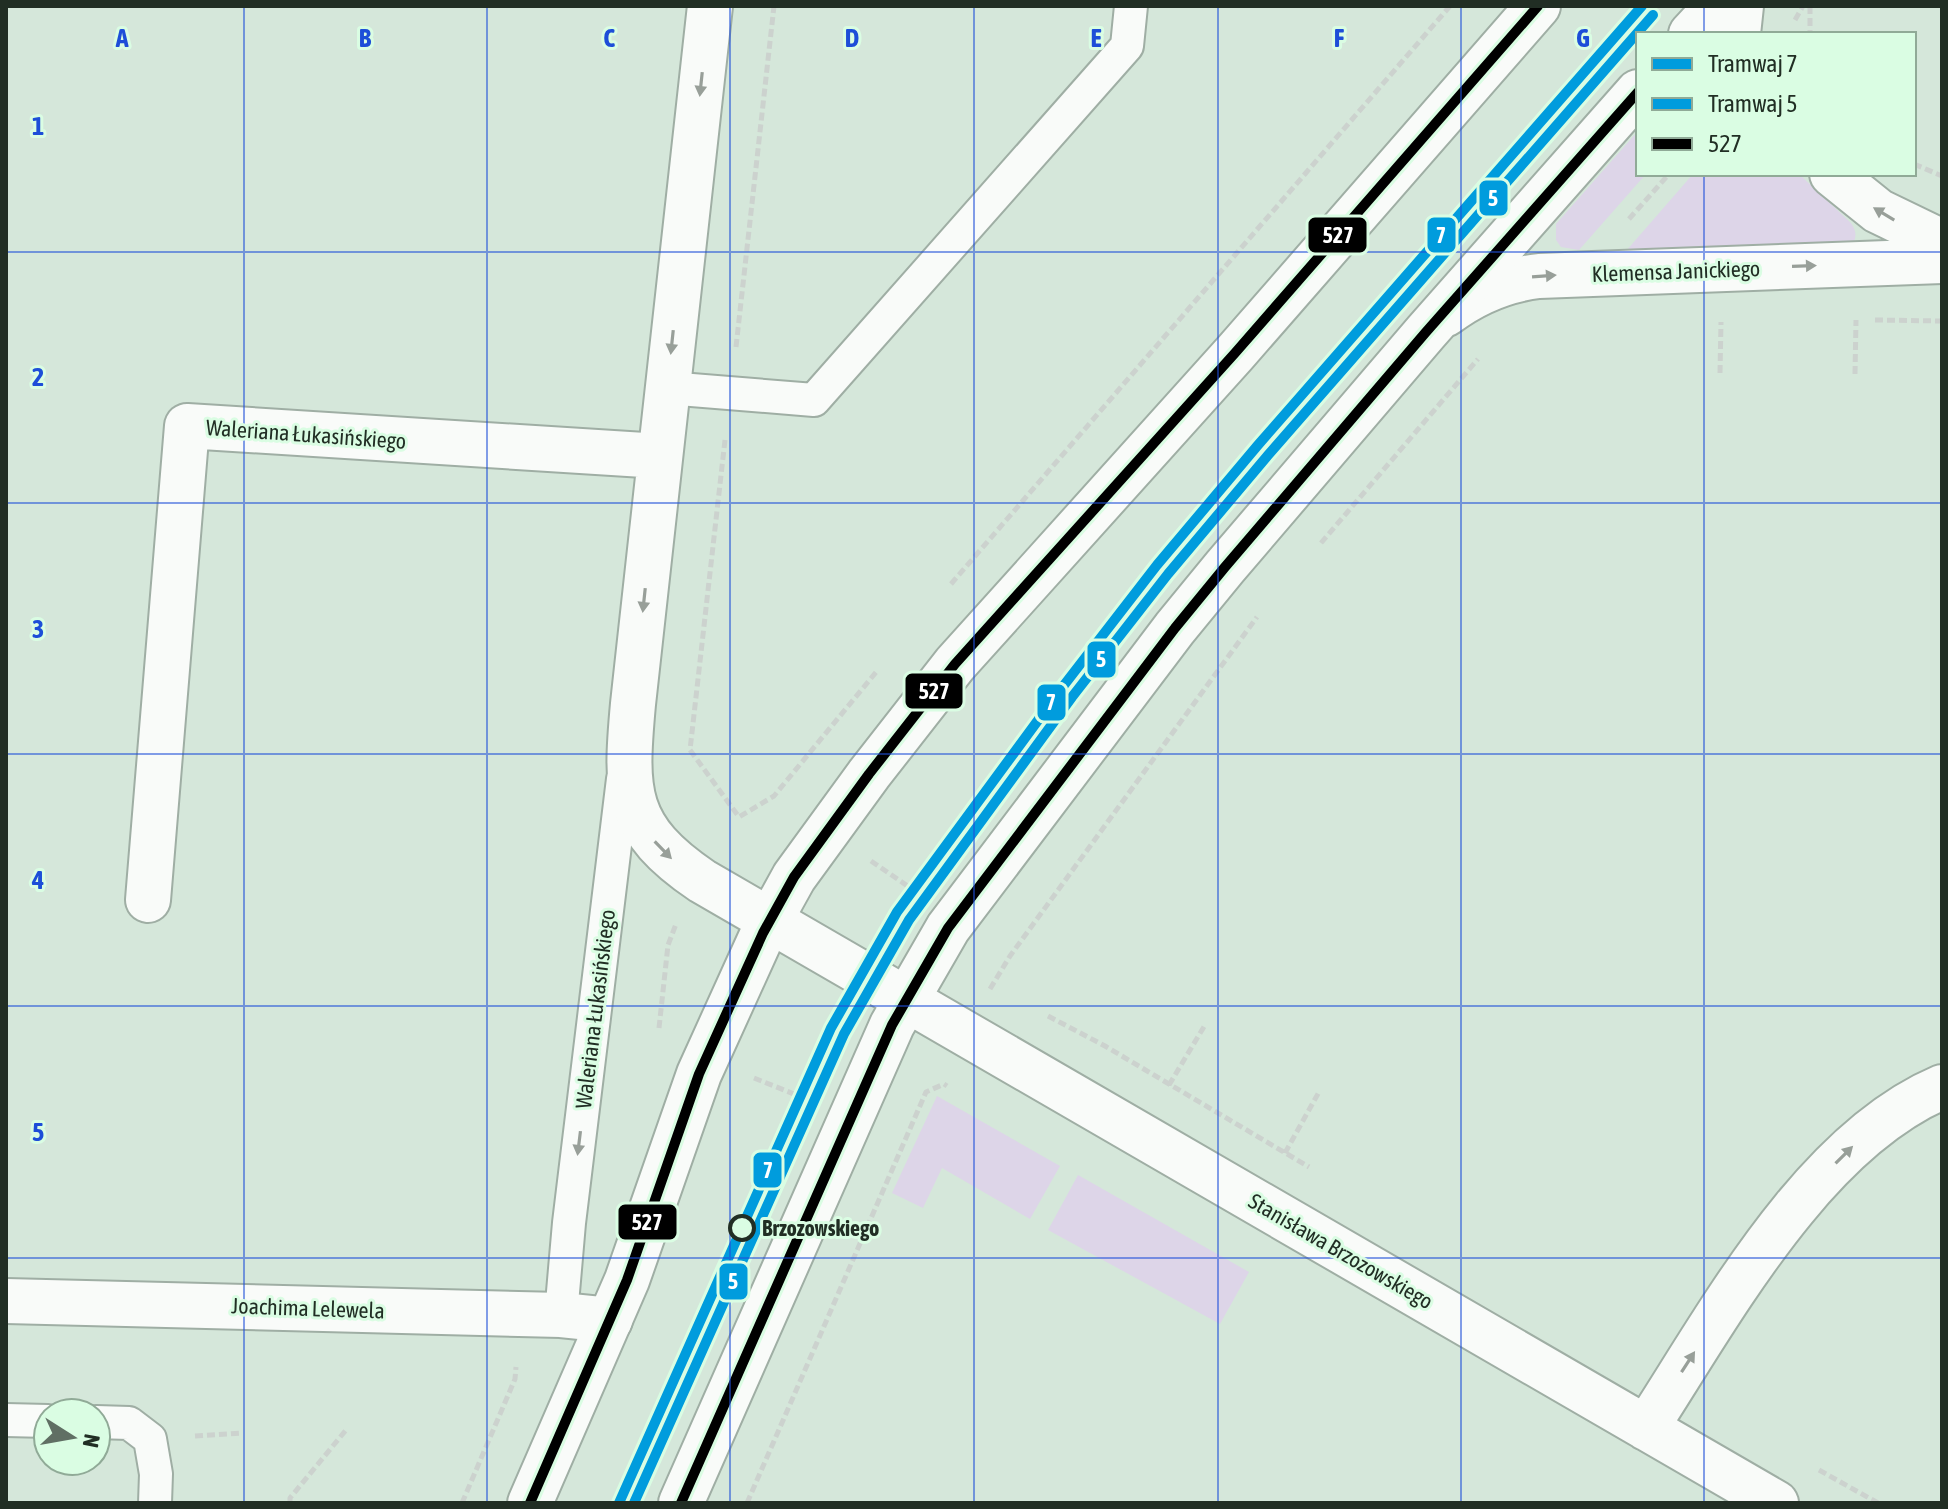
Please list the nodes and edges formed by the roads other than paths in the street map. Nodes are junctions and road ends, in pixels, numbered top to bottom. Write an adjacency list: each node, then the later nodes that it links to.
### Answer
1 (710, 6): 13 (street, Waleriana Łukasińskiego, one-way to 13)
2 (1131, 6): 13 (lane)
3 (1538, 6): 17 (street)
4 (1717, 6): 6 (street)
5 (1741, 6): 7 (street)
6 (1693, 32)
7 (1738, 32)
8 (1636, 94): 12 (street)
9 (1834, 176): 10 (street, one-way to 9)
10 (1942, 242)
11 (1942, 261): 12 (street, Klemensa Janickiego, one-way to 11)
12 (1426, 332): 18 (street)
13 (667, 388): 14 (street, Waleriana Łukasińskiego)
14 (660, 456): 15 (street, Waleriana Łukasińskiego, one-way to 15); 16 (street, Waleriana Łukasińskiego)
15 (633, 704): 17 (street, Waleriana Łukasińskiego, one-way to 17); 21 (lane, Waleriana Łukasińskiego, one-way to 21)
16 (148, 900)
17 (770, 919): 18 (street, Stanisława Brzozowskiego); 22 (street)
18 (906, 999): 26 (street, Stanisława Brzozowskiego); 29 (street)
19 (1942, 1087): 26 (street, one-way to 19)
20 (6, 1301): 21 (street, Joachima Lelewela)
21 (561, 1315): 22 (street, Joachima Lelewela)
22 (610, 1320): 28 (street)
23 (6, 1420): 24 (lane)
24 (32, 1421)
25 (112, 1422): 27 (lane)
26 (1646, 1428): 30 (street, Stanisława Brzozowskiego)
27 (155, 1503)
28 (530, 1503)
29 (681, 1503)
30 (1776, 1503)

